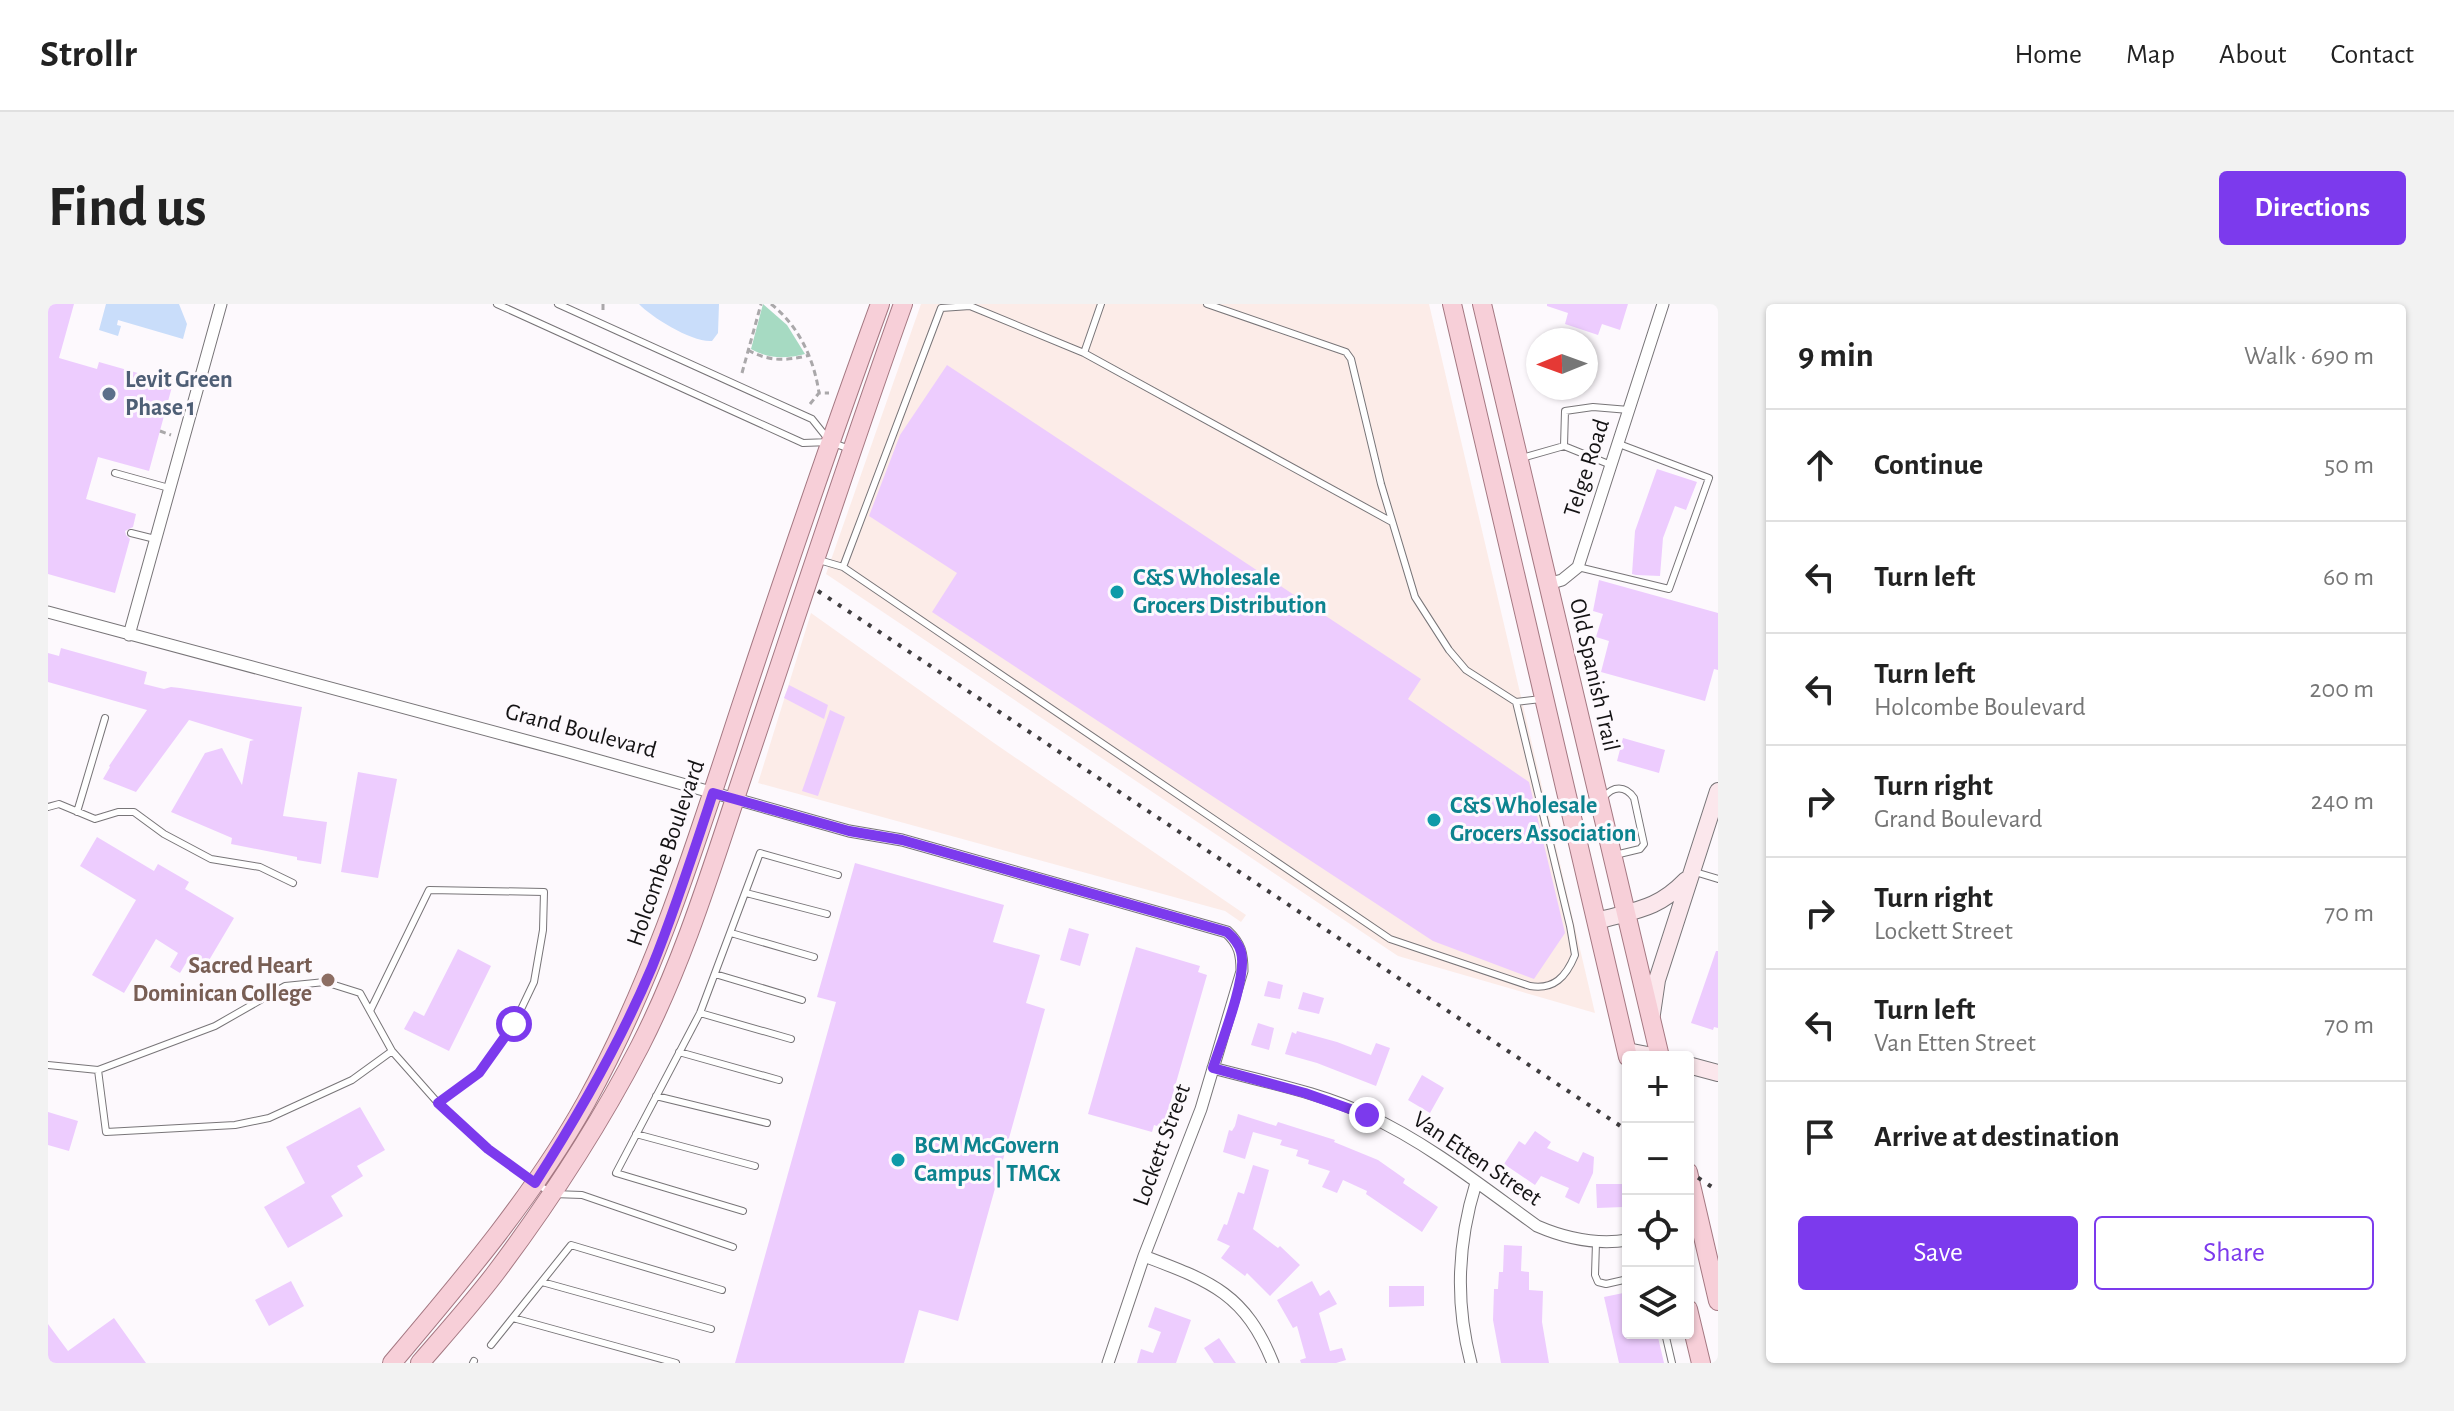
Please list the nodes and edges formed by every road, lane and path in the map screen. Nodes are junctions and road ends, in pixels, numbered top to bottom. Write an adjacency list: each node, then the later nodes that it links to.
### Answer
1 (221, 304): 38 (street)
2 (497, 304): 14 (lane)
3 (558, 304): 30 (lane)
4 (603, 304): 15 (path)
5 (761, 304): 16 (path)
6 (771, 304): 18 (path)
7 (880, 304): 30 (main road, Holcombe Boulevard)
8 (903, 304): 33 (main road, Holcombe Boulevard)
9 (1101, 304): 17 (lane)
10 (1207, 304): 39 (lane)
11 (1452, 304): 35 (main road)
12 (1482, 304): 34 (main road, Old Spanish Trail)
13 (1663, 304): 26 (street, Telge Road)
14 (510, 307): 30 (lane)
15 (603, 310)
16 (748, 350): 18 (path); 19 (path)
17 (1084, 353): 39 (lane); 43 (lane)
18 (810, 355): 22 (path)
19 (742, 373)
20 (167, 377): 21 (path)
21 (186, 382)
22 (819, 393): 23 (path); 24 (path)
23 (834, 393)
24 (810, 404)
25 (158, 408): 27 (path)
26 (1629, 410): 31 (street, Telge Road); 32 (lane)
27 (177, 414)
28 (160, 431): 29 (path)
29 (171, 435)
30 (830, 442): 33 (lane); 53 (main road, Holcombe Boulevard)
31 (1618, 443): 36 (street, Telge Road); 44 (lane)
32 (1564, 446): 34 (lane); 36 (lane)
33 (852, 450): 42 (main road, Holcombe Boulevard)
34 (1518, 456): 35 (main road); 45 (main road, Old Spanish Trail)
35 (1489, 461): 48 (main road)
36 (1611, 465): 44 (street, Telge Road)
37 (115, 473): 38 (lane)
38 (170, 488): 41 (street)
39 (1392, 522): 51 (lane)
40 (131, 533): 41 (lane)
41 (156, 539): 49 (street)
42 (815, 559): 43 (lane); 54 (main road, Holcombe Boulevard)
43 (843, 567): 51 (lane)
44 (1578, 567): 45 (street)
45 (1548, 584): 47 (main road, Old Spanish Trail)
46 (48, 612): 49 (street, Grand Boulevard)
47 (1555, 617): 48 (main road); 55 (main road, Old Spanish Trail)
48 (1527, 624): 50 (main road)
49 (129, 635): 53 (street, Grand Boulevard)
50 (1544, 698): 51 (lane); 58 (main road)
51 (1516, 702)
52 (105, 718): 59 (lane)
53 (713, 793): 54 (street, Grand Boulevard); 93 (main road, Holcombe Boulevard)
54 (734, 799): 70 (street, Grand Boulevard); 95 (main road, Holcombe Boulevard)
55 (1600, 802): 58 (main road); 60 (main road, Old Spanish Trail); 60 (lane)
56 (1716, 803): 61 (street)
57 (48, 807): 59 (lane)
58 (1571, 808): 68 (main road)
59 (77, 812): 64 (lane)
60 (1612, 855): 66 (main road, Old Spanish Trail)
61 (1691, 874): 63 (lane); 66 (street); 76 (street)
62 (838, 875): 65 (lane)
63 (1718, 879)
64 (293, 883)
65 (746, 893): 67 (lane); 69 (lane)
66 (1626, 912): 68 (street); 76 (main road, Old Spanish Trail)
67 (827, 914)
68 (1597, 921): 79 (main road)
69 (731, 933): 71 (lane); 72 (lane)
70 (1236, 940): 84 (street, Lockett Street)
71 (814, 957)
72 (715, 974): 73 (lane); 75 (lane)
73 (802, 1000)
74 (370, 1011): 78 (lane); 85 (lane); 89 (lane)
75 (700, 1013): 77 (lane); 81 (lane)
76 (1652, 1019): 80 (main road, Old Spanish Trail)
77 (791, 1039)
78 (392, 1051): 85 (lane); 89 (lane)
79 (1627, 1051)
80 (1658, 1051)
81 (679, 1052): 87 (lane); 88 (lane)
82 (48, 1065): 85 (lane)
83 (1694, 1067): 86 (street)
84 (1213, 1068): 94 (street, Van Etten Street); 102 (street, Lockett Street)
85 (98, 1070)
86 (1718, 1073)
87 (779, 1080)
88 (656, 1096): 90 (lane); 91 (lane)
89 (438, 1103): 93 (lane)
90 (767, 1123)
91 (636, 1134): 92 (lane); 97 (lane)
92 (755, 1166)
93 (535, 1183): 95 (lane); 112 (main road, Holcombe Boulevard)
94 (1476, 1183): 100 (street, Van Etten Street); 117 (street)
95 (553, 1194): 101 (lane); 113 (main road, Holcombe Boulevard)
96 (1693, 1195): 98 (main road)
97 (743, 1211)
98 (1702, 1234): 106 (main road)
99 (1622, 1240): 100 (street, Van Etten Street)
100 (1596, 1242): 103 (lane)
101 (733, 1247)
102 (1144, 1256): 115 (street, Lockett Street); 116 (street)
103 (1622, 1280)
104 (542, 1282): 105 (lane); 107 (lane); 108 (lane)
105 (722, 1290)
106 (1718, 1301)
107 (513, 1318): 111 (lane); 114 (lane)
108 (711, 1329)
109 (1694, 1334): 119 (main road)
110 (1666, 1339): 118 (lane)
111 (491, 1345)
112 (392, 1363)
113 (420, 1363)
114 (676, 1363)
115 (1108, 1363)
116 (1273, 1363)
117 (1471, 1363)
118 (1672, 1363)
119 (1701, 1363)

